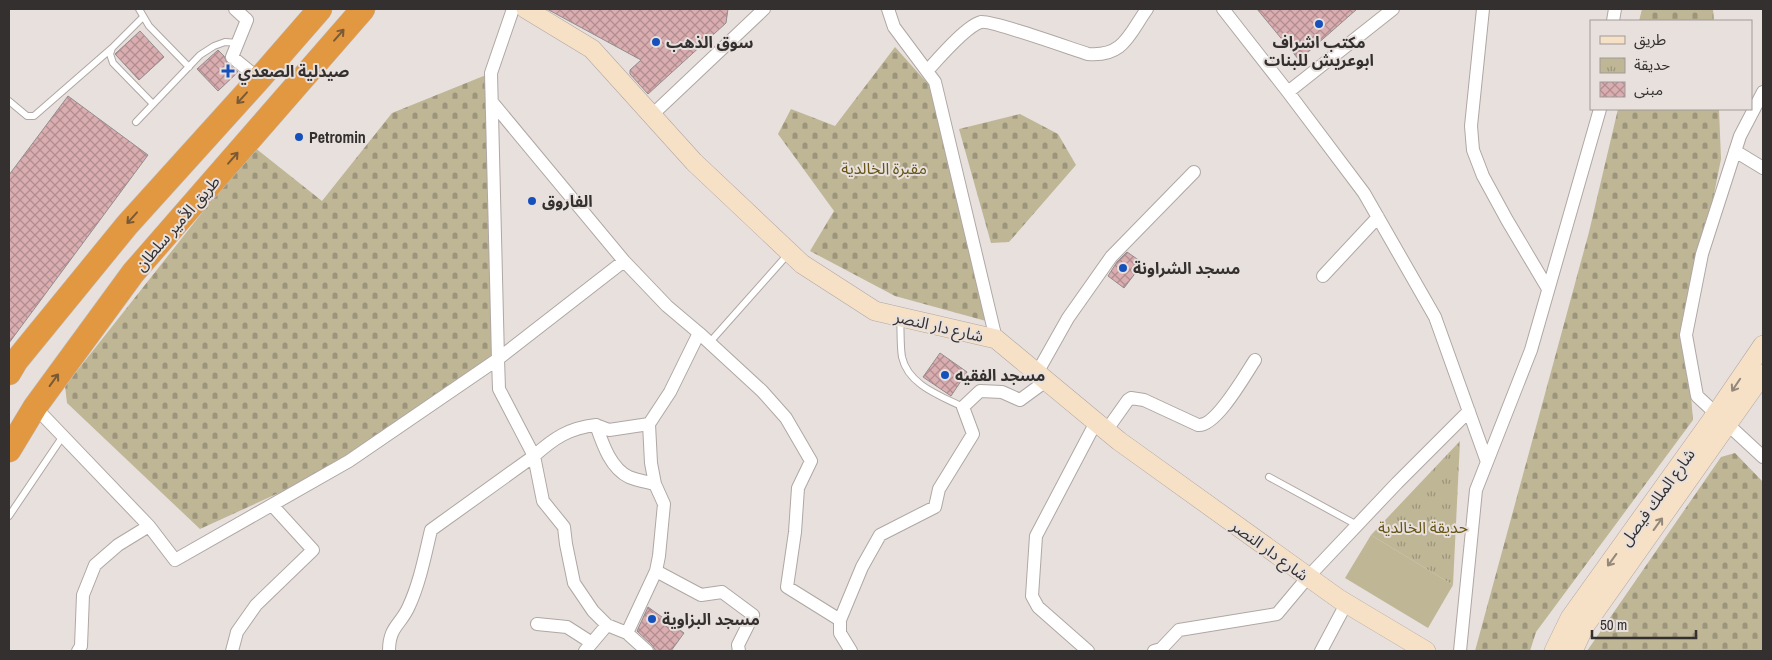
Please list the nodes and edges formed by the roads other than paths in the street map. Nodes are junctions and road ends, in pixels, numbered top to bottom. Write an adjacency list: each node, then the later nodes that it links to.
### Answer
1 (139, 9): 13 (lane)
2 (235, 9): 14 (street)
3 (320, 9): 18 (highway)
4 (362, 9): 45 (highway, طريق الأمير سلطان, one-way to 4)
5 (513, 9): 22 (street)
6 (526, 9): 25 (street, شارع دار النصر)
7 (764, 9): 25 (street)
8 (888, 9): 17 (street)
9 (1147, 9): 17 (street)
10 (1223, 9): 19 (street)
11 (1393, 9): 19 (street)
12 (1483, 9): 34 (street)
13 (143, 17): 15 (lane); 16 (lane)
14 (238, 42): 16 (lane); 18 (street)
15 (112, 48): 21 (lane); 23 (lane)
16 (189, 67): 23 (lane)
17 (927, 71): 37 (street)
18 (259, 79): 42 (highway, one-way to 42)
19 (1288, 92): 30 (street)
20 (1763, 92): 27 (street)
21 (9, 101)
22 (492, 102): 32 (street); 40 (street)
23 (154, 104): 26 (lane)
24 (1600, 110): 34 (street)
25 (652, 115): 31 (street, شارع دار النصر)
26 (136, 122)
27 (1735, 151): 28 (street); 48 (street)
28 (1763, 168)
29 (1194, 172): 44 (street)
30 (1378, 217): 33 (street); 47 (street)
31 (790, 252): 35 (street, شارع دار النصر); 38 (lane)
32 (624, 261): 36 (street); 40 (street)
33 (1322, 276)
34 (1548, 289): 56 (street)
35 (900, 317): 37 (street, شارع دار النصر); 46 (lane)
36 (699, 332): 38 (street); 49 (street)
37 (996, 339): 44 (street, شارع دار النصر)
38 (710, 342): 66 (street)
39 (1763, 345): 48 (street, شارع الملك فيصل, one-way to 48)
40 (498, 358): 54 (street); 59 (street)
41 (1255, 360): 51 (street)
42 (11, 364)
43 (1763, 374): 48 (street)
44 (1041, 377): 46 (street); 51 (street, شارع دار النصر)
45 (35, 407): 52 (street); 53 (highway, طريق الأمير سلطان)
46 (964, 407): 66 (street)
47 (1469, 411): 56 (street); 61 (street)
48 (1722, 419): 55 (street); 82 (street, شارع الملك فيصل, one-way to 82); 83 (street, one-way to 48)
49 (649, 424): 50 (street); 58 (street)
50 (596, 425): 54 (street); 58 (street)
51 (1101, 427): 64 (street, شارع دار النصر); 77 (street)
52 (63, 436): 60 (lane); 62 (street)
53 (9, 450)
54 (534, 456): 68 (street); 73 (street)
55 (1763, 457)
56 (1487, 462): 81 (street)
57 (1269, 477): 61 (lane)
58 (655, 484): 63 (street)
59 (272, 505): 62 (street); 72 (street)
60 (9, 516)
61 (1358, 525): 64 (street)
62 (149, 526): 71 (street)
63 (656, 571): 69 (street); 75 (street)
64 (1308, 577): 65 (street, شارع دار النصر); 78 (street)
65 (1346, 604): 79 (street); 80 (street, شارع دار النصر)
66 (840, 620): 76 (street)
67 (537, 624): 70 (street)
68 (607, 625): 69 (street); 70 (street)
69 (627, 633): 74 (street)
70 (588, 647)
71 (78, 651)
72 (232, 651)
73 (389, 651)
74 (647, 651)
75 (739, 651)
76 (851, 651)
77 (1088, 651)
78 (1154, 651)
79 (1321, 651)
80 (1426, 651)
81 (1460, 651)
82 (1554, 651)
83 (1572, 651)

